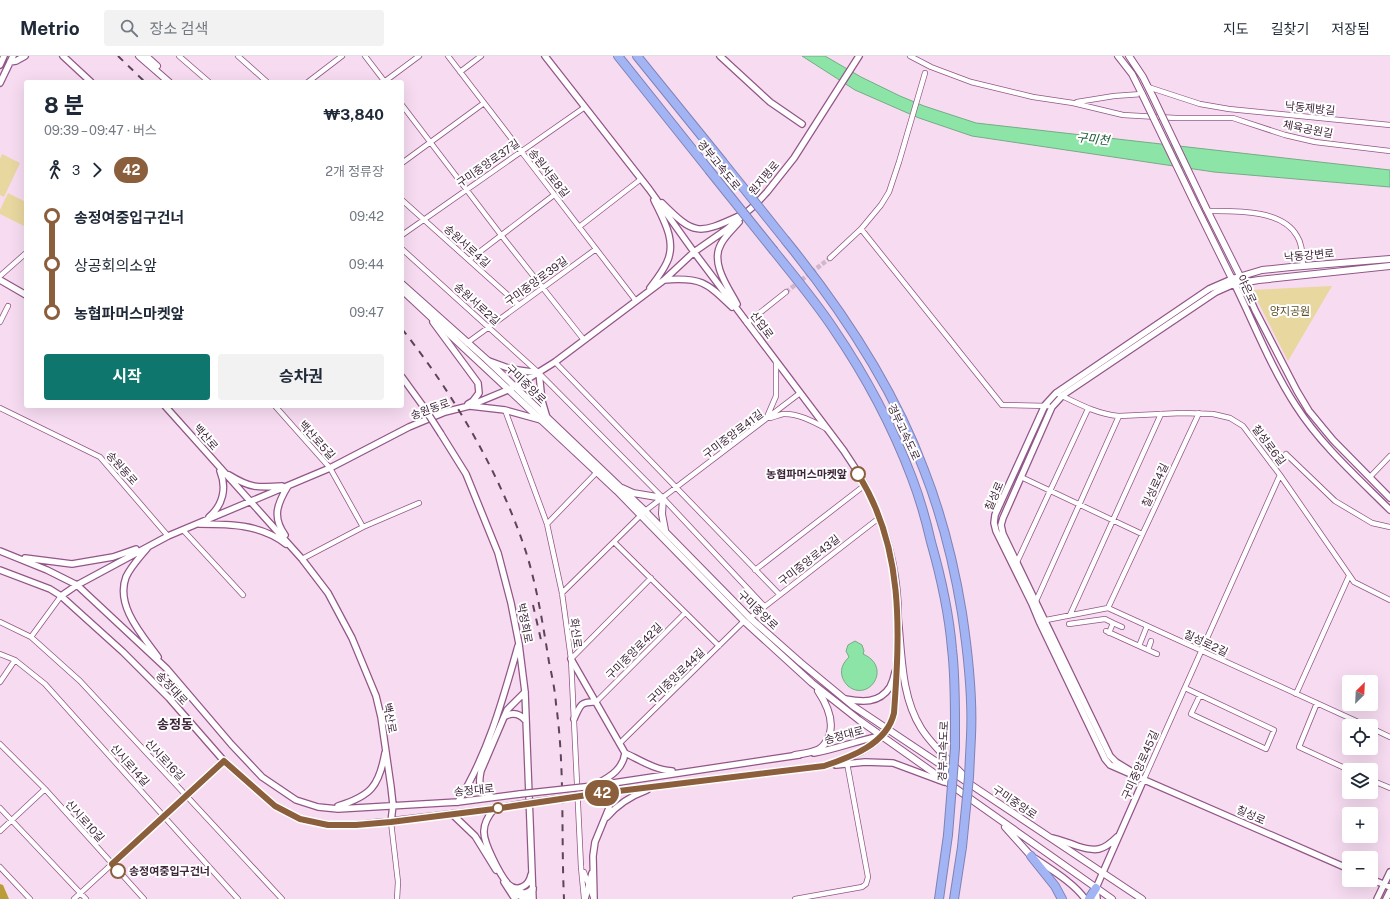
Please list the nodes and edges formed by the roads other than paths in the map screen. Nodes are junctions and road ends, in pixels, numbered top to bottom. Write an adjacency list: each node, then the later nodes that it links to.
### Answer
1 (4, 56): 25 (street)
2 (13, 56): 24 (street)
3 (25, 56): 24 (street)
4 (57, 56): 23 (street)
5 (63, 56): 23 (street)
6 (139, 56): 29 (main road)
7 (146, 56): 30 (main road)
8 (180, 56): 31 (street)
9 (342, 56): 33 (street)
10 (365, 56): 34 (street)
11 (419, 56): 35 (street)
12 (448, 56): 26 (street, 송원서로8길)
13 (482, 56): 26 (street)
14 (545, 56): 41 (street, 산업로)
15 (618, 56): 272 (highway, 경부고속도로, bridge)
16 (638, 56): 273 (highway, 경부고속도로, bridge)
17 (720, 56): 45 (street)
18 (858, 56): 57 (street, 원지평로)
19 (910, 56): 40 (street, 체육공원길)
20 (1118, 56): 38 (main road, 야은로)
21 (1129, 56): 37 (main road, 야은로)
22 (239, 57): 32 (street)
23 (68, 60): 28 (street)
24 (10, 62): 36 (street)
25 (0, 65)
26 (460, 72): 39 (street, 송원서로8길)
27 (924, 75): 60 (street)
28 (89, 80)
29 (167, 80)
30 (173, 80)
31 (207, 80)
32 (265, 80)
33 (311, 80)
34 (383, 80)
35 (387, 80)
36 (0, 83)
37 (1148, 87): 43 (street, 낙동제방길); 56 (main road, 야은로, bridge)
38 (1142, 94): 40 (street); 75 (main road, 야은로, bridge)
39 (484, 103): 47 (street); 48 (street, 송원서로8길)
40 (1073, 103): 44 (street, 체육공원길)
41 (584, 107): 48 (street, 구미중앙로37길); 51 (street, 산업로)
42 (404, 108): 47 (street)
43 (1229, 109): 44 (street); 46 (street, 낙동제방길)
44 (1225, 118): 49 (street, 체육공원길)
45 (802, 124)
46 (1390, 125)
47 (431, 142): 50 (street); 52 (street)
48 (521, 151): 52 (street, 구미중앙로37길); 54 (street, 송원서로8길)
49 (1390, 151)
50 (404, 162)
51 (641, 179): 53 (street, 산업로); 59 (street)
52 (467, 189): 58 (street, 구미중앙로37길); 62 (street)
53 (649, 189): 57 (street); 65 (street, 산업로); 82 (street)
54 (554, 195): 59 (street, 송원서로8길); 62 (street)
55 (404, 202): 58 (street, 송원서로4길)
56 (1208, 210): 70 (street); 76 (main road, 야은로)
57 (747, 213): 65 (street, 원지평로); 87 (street)
58 (424, 219): 61 (street, 구미중앙로37길); 69 (street, 송원서로4길)
59 (579, 227): 63 (street, 송원서로8길)
60 (861, 228): 67 (street); 102 (street)
61 (404, 234)
62 (501, 235): 69 (street); 78 (street)
63 (596, 249): 78 (street, 구미중앙로39길); 83 (street, 송원서로8길)
64 (404, 251): 90 (street, 송원서로2길)
65 (694, 252): 74 (street, 송원동로); 87 (street, 산업로)
66 (24, 256): 72 (street)
67 (830, 258)
68 (1390, 259): 70 (main road, 낙동강변로)
69 (469, 260): 84 (street, 송원서로4길)
70 (1303, 266): 75 (main road, 낙동강변로)
71 (1390, 266): 76 (main road, 낙동강변로)
72 (0, 276)
73 (0, 280): 81 (street)
74 (664, 280): 82 (street, 송원동로); 87 (street)
75 (1233, 281): 76 (main road, 낙동강변로); 100 (street, 칠성로); 101 (street, 칠성로); 135 (street, 야은로)
76 (1244, 283): 124 (street, 야은로)
77 (404, 286): 92 (main road, 구미중앙로)
78 (543, 288): 84 (street, 구미중앙로39길); 91 (street)
79 (404, 292): 86 (main road, 구미중앙로)
80 (786, 292): 89 (street)
81 (24, 294)
82 (646, 294): 83 (street, 송원동로)
83 (636, 301): 91 (street, 송원동로)
84 (519, 305): 90 (street, 구미중앙로39길)
85 (8, 306): 88 (street)
86 (429, 315): 98 (main road, 구미중앙로); 110 (street)
87 (743, 318): 89 (street, 산업로)
88 (0, 322)
89 (747, 323): 95 (street, 산업로)
90 (489, 327): 92 (street, 구미중앙로39길); 96 (street, 송원서로2길)
91 (584, 340): 94 (street, 송원동로)
92 (468, 343): 93 (main road, 구미중앙로)
93 (486, 359): 96 (street); 98 (main road, 구미중앙로)
94 (555, 362): 96 (street, 송원동로); 128 (street)
95 (776, 362): 99 (street, 산업로); 115 (street)
96 (539, 373): 98 (street, 송원동로); 114 (street); 130 (street)
97 (404, 380): 179 (street, 박정희로, bridge)
98 (511, 388): 103 (street, 송원동로); 114 (main road, 구미중앙로)
99 (800, 393): 115 (street, 구미중앙로41길); 116 (street, 산업로)
100 (1056, 393): 101 (street, 칠성로6길); 102 (street, 칠성로)
101 (1062, 396): 104 (street, 칠성로); 108 (street, 칠성로6길)
102 (1045, 405): 104 (street); 171 (street, 칠성로)
103 (469, 406): 109 (street); 110 (street, 송원동로)
104 (1052, 407): 123 (street, 칠성로)
105 (0, 408): 146 (street, 송원동로)
106 (167, 408): 119 (street, 백산로)
107 (277, 408): 120 (street, 백산로5길)
108 (1088, 409): 113 (street, 칠성로6길); 129 (street)
109 (505, 410): 114 (street); 140 (street, 화신로)
110 (445, 412): 120 (street, 송원동로)
111 (1199, 413): 112 (street, 칠성로6길); 122 (street, 칠성로6길); 145 (street, 칠성로4길)
112 (1161, 414): 113 (street, 칠성로6길); 138 (street)
113 (1119, 416): 134 (street)
114 (544, 419): 121 (main road, 구미중앙로); 127 (main road, 구미중앙로)
115 (767, 419): 116 (street); 128 (street, 구미중앙로41길)
116 (827, 429): 125 (street, 산업로)
117 (1286, 454): 142 (street)
118 (1390, 456): 124 (street)
119 (216, 464): 126 (street, 백산로); 132 (street, 백산로); 139 (street, 백산로)
120 (330, 468): 126 (street, 송원동로); 141 (street)
121 (597, 472): 136 (main road, 구미중앙로); 140 (street)
122 (1280, 475): 156 (street, 칠성로6길); 183 (street, 구미중앙로45길)
123 (1021, 477): 129 (street); 153 (street, 칠성로)
124 (1370, 477): 131 (street, 야은로)
125 (865, 485): 137 (street, 산업로); 155 (street)
126 (288, 486): 132 (street, 송원동로); 150 (street, 백산로)
127 (619, 487): 130 (main road); 136 (main road, 구미중앙로)
128 (676, 488): 130 (street, 구미중앙로41길); 155 (street)
129 (1050, 491): 134 (street); 153 (street)
130 (663, 498): 136 (street, 구미중앙로41길); 144 (main road); 165 (street)
131 (1390, 498)
132 (251, 501): 139 (street, 송원동로); 150 (street, 백산로)
133 (419, 503): 141 (street)
134 (1079, 505): 138 (street); 164 (street)
135 (1390, 510)
136 (643, 514): 144 (main road, 구미중앙로); 147 (street); 170 (main road, 구미중앙로)
137 (879, 518): 160 (street, 구미중앙로43길); 169 (street, 산업로)
138 (1112, 520): 145 (street); 168 (street)
139 (196, 524): 143 (street, 송원동로); 150 (street, 백산로)
140 (547, 524): 159 (street, 화신로)
141 (363, 527): 152 (street)
142 (1390, 527)
143 (183, 530): 146 (street, 송원동로); 161 (street)
144 (666, 532): 170 (main road, 구미중앙로)
145 (1142, 534): 166 (street)
146 (168, 536): 148 (street, 송원동로)
147 (614, 542): 157 (street); 159 (street)
148 (150, 545): 151 (street); 158 (street, 송원동로); 189 (street)
149 (0, 551): 151 (street, 송정대로)
150 (296, 551): 152 (street, 백산로)
151 (15, 557): 158 (street, 송정대로)
152 (302, 559): 209 (street, 백산로)
153 (1017, 562): 164 (street, 칠성로)
154 (0, 570): 162 (street, 송정대로)
155 (755, 570): 160 (street)
156 (1349, 576): 163 (street, 칠성로6길); 194 (street)
157 (651, 578): 167 (street); 186 (street)
158 (78, 585): 162 (street, 송원동로); 189 (street, 송정대로)
159 (562, 593): 186 (street, 화신로)
160 (779, 594): 165 (street, 구미중앙로43길)
161 (243, 595)
162 (61, 596): 177 (street); 212 (street, 송정대로)
163 (1390, 600)
164 (1036, 601): 171 (street, 칠성로)
165 (764, 606): 170 (street, 구미중앙로43길)
166 (1108, 608): 168 (street); 175 (street, 칠성로2길)
167 (686, 613): 180 (street); 197 (street, 구미중앙로42길)
168 (1070, 615): 171 (street)
169 (898, 618): 188 (street, 산업로); 222 (main road)
170 (747, 619): 180 (street, 구미중앙로44길); 191 (main road, 구미중앙로); 196 (main road, 구미중앙로)
171 (1042, 621): 217 (street, 칠성로)
172 (0, 622): 177 (street, 신시로16길)
173 (1113, 623): 174 (street); 176 (street); 181 (street)
174 (1069, 624)
175 (1147, 626): 181 (street); 183 (street, 칠성로2길)
176 (1122, 627)
177 (31, 637): 226 (street, 신시로16길)
178 (1151, 642): 182 (street)
179 (519, 644): 193 (street, 박정희로); 199 (street)
180 (719, 646): 207 (street, 구미중앙로44길)
181 (1139, 646): 182 (street)
182 (1148, 650): 185 (street)
183 (1202, 651): 192 (street, 구미중앙로45길); 194 (street, 칠성로2길)
184 (0, 654): 187 (street, 신시로14길)
185 (1157, 654)
186 (571, 659): 197 (street); 200 (street, 화신로)
187 (15, 660): 190 (street); 234 (street, 신시로14길)
188 (898, 666): 196 (street); 203 (street, 산업로)
189 (167, 669): 231 (street, 송정대로)
190 (0, 682)
191 (812, 683): 205 (main road, 구미중앙로); 211 (main road)
192 (1185, 688): 195 (street); 217 (street, 구미중앙로45길)
193 (525, 692): 199 (street); 202 (street, 박정희로)
194 (1296, 694): 198 (street, 칠성로2길)
195 (1200, 695): 195 (street)
196 (845, 700): 203 (main road, 구미중앙로)
197 (596, 702): 200 (street); 207 (street)
198 (1317, 703): 201 (street, 칠성로2길); 215 (street)
199 (501, 716): 202 (street); 227 (street); 228 (street)
200 (574, 719): 245 (street, 화신로)
201 (1352, 719)
202 (525, 720): 243 (street, 박정희로)
203 (887, 729): 205 (street, 산업로); 222 (main road, 구미중앙로)
204 (1378, 731): 206 (street)
205 (881, 736): 211 (street, 송정대로); 214 (street, 송정대로); 219 (main road, 구미중앙로)
206 (1390, 737)
207 (620, 743): 210 (street)
208 (0, 744): 224 (street, 신시로10길)
209 (386, 748): 229 (street, 백산로); 231 (street)
210 (624, 753): 216 (street); 220 (street)
211 (795, 755): 216 (street, 송정대로)
212 (224, 761): 226 (street); 238 (street, 송정대로)
213 (847, 763): 214 (street); 219 (street); 271 (street)
214 (824, 766): 221 (street, 송정대로)
215 (1342, 767)
216 (682, 772): 220 (street, 송정대로)
217 (1144, 779): 240 (street, 구미중앙로45길); 246 (street, 칠성로)
218 (1378, 783): 223 (street)
219 (949, 784): 235 (main road, 구미중앙로)
220 (593, 786): 227 (street, 송정대로, bridge)
221 (658, 787): 225 (street, 송정대로); 236 (street)
222 (974, 787): 241 (main road, 구미중앙로)
223 (1390, 788)
224 (45, 789): 237 (street); 244 (street, 신시로10길)
225 (596, 794): 232 (street, 송정대로, bridge); 236 (street)
226 (186, 796): 234 (street); 265 (street, 신시로16길)
227 (492, 798): 228 (street, 송정대로)
228 (458, 802): 229 (street, 송정대로)
229 (393, 805): 231 (street, 송정대로); 238 (street, 백산로)
230 (0, 808): 237 (street)
231 (332, 808)
232 (494, 809): 233 (street, 송정대로); 253 (street)
233 (452, 814): 238 (street, 송정대로); 253 (street)
234 (164, 816): 244 (street); 264 (street, 신시로14길)
235 (996, 817): 242 (main road); 257 (main road, 구미중앙로)
236 (604, 820): 247 (street)
237 (12, 821): 239 (street); 259 (street)
238 (391, 822): 266 (street, 백산로)
239 (0, 831)
240 (1121, 832): 241 (street); 250 (street, 구미중앙로45길)
241 (1049, 837): 250 (main road, 구미중앙로)
242 (1031, 856): 274 (highway); 275 (street)
243 (531, 863): 253 (street); 256 (street, 박정희로)
244 (112, 864): 259 (street); 263 (street, 신시로10길)
245 (581, 866): 254 (street, 화신로); 269 (street, 화신로)
246 (1342, 866)
247 (594, 867): 254 (street); 270 (street)
248 (0, 868): 260 (street)
249 (1390, 872): 252 (street)
250 (1103, 873): 257 (street, 구미중앙로45길); 280 (main road, 구미중앙로)
251 (1378, 882): 252 (street)
252 (1384, 884): 255 (street); 281 (street)
253 (509, 887): 256 (street); 267 (street)
254 (589, 887): 269 (street); 270 (street, 화신로)
255 (1390, 887)
256 (534, 888): 268 (street, 박정희로)
257 (1096, 888): 276 (highway); 277 (highway); 278 (street); 279 (main road, 구미중앙로)
258 (1390, 891): 282 (street)
259 (80, 893): 261 (street); 262 (street)
260 (30, 899)
261 (74, 899)
262 (86, 899)
263 (144, 899)
264 (238, 899)
265 (282, 899)
266 (397, 899)
267 (515, 899)
268 (533, 899)
269 (585, 899)
270 (594, 899)
271 (795, 899)
272 (939, 899)
273 (954, 899)
274 (1062, 899)
275 (1085, 899)
276 (1089, 899)
277 (1093, 899)
278 (1097, 899)
279 (1112, 899)
280 (1142, 899)
281 (1377, 899)
282 (1386, 899)

